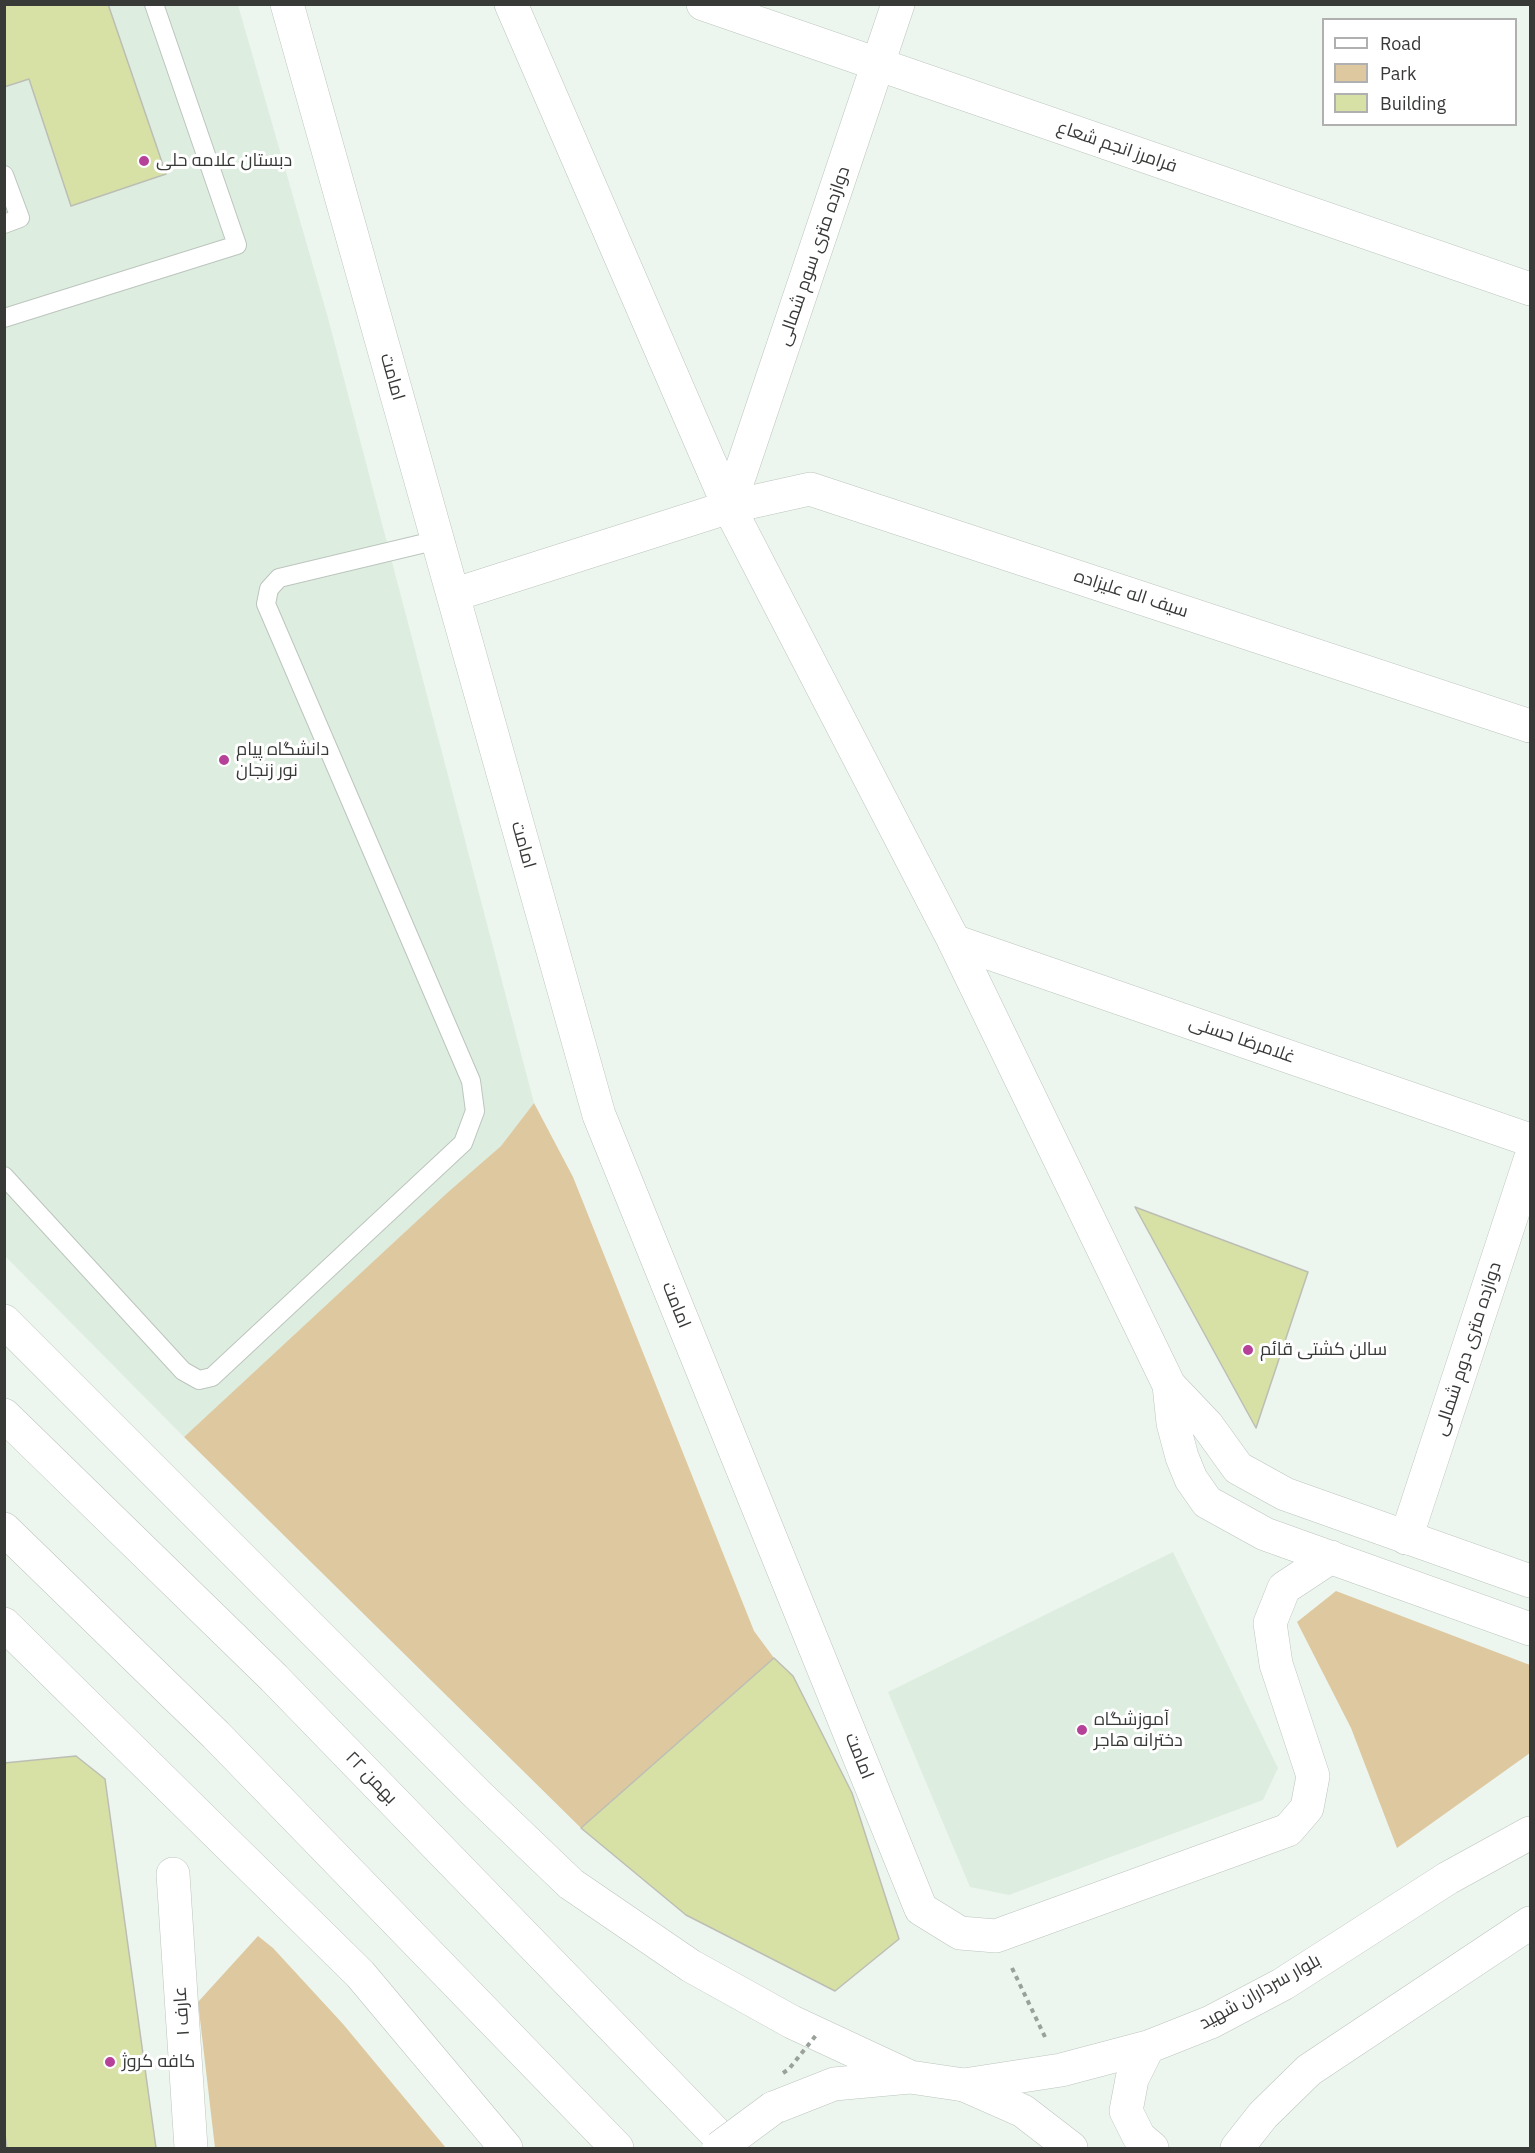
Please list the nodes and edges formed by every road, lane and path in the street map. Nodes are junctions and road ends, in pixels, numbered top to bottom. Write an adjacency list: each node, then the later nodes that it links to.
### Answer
1 (154, 4): 10 (lane)
2 (287, 4): 12 (main road, امامت)
3 (511, 4): 11 (main road)
4 (703, 4): 6 (main road, فرامرز انجم شعاع)
5 (898, 4): 6 (main road, دوازده متری سوم شمالی)
6 (878, 64): 9 (main road, فرامرز انجم شعاع); 11 (main road, دوازده متری سوم شمالی)
7 (4, 175): 8 (lane)
8 (4, 224)
9 (1530, 289)
10 (4, 318)
11 (729, 507): 13 (main road, سیف اله علیزاده); 14 (main road, سیف اله علیزاده); 15 (main road)
12 (438, 540): 13 (main road, امامت); 18 (lane)
13 (453, 595): 24 (main road, امامت)
14 (1530, 726)
15 (954, 941): 16 (main road, غلامرضا حسنی); 20 (main road)
16 (1530, 1140)
17 (1530, 1160): 23 (main road, دوازده متری دوم شمالی)
18 (4, 1176)
19 (4, 1321): 33 (main road)
20 (1169, 1385): 23 (main road); 24 (main road)
21 (4, 1415): 39 (main road, ۲۲ بهمن)
22 (4, 1528): 37 (main road)
23 (1406, 1538): 25 (main road, دوازده متری دوم شمالی); 26 (main road)
24 (1331, 1557): 25 (main road)
25 (1391, 1579): 28 (main road)
26 (1530, 1581)
27 (4, 1624): 36 (main road)
28 (1530, 1629)
29 (1530, 1833): 32 (main road, بلوار سرداران شهید)
30 (173, 1874): 35 (main road, عارف ۱)
31 (1530, 1923): 42 (main road)
32 (1148, 2047): 34 (main road, بلوار سرداران شهید); 41 (main road)
33 (910, 2077): 34 (main road); 38 (main road, bridge)
34 (964, 2085): 40 (main road)
35 (191, 2148)
36 (506, 2148)
37 (617, 2148)
38 (719, 2148)
39 (730, 2148)
40 (1071, 2148)
41 (1152, 2148)
42 (1237, 2148)

